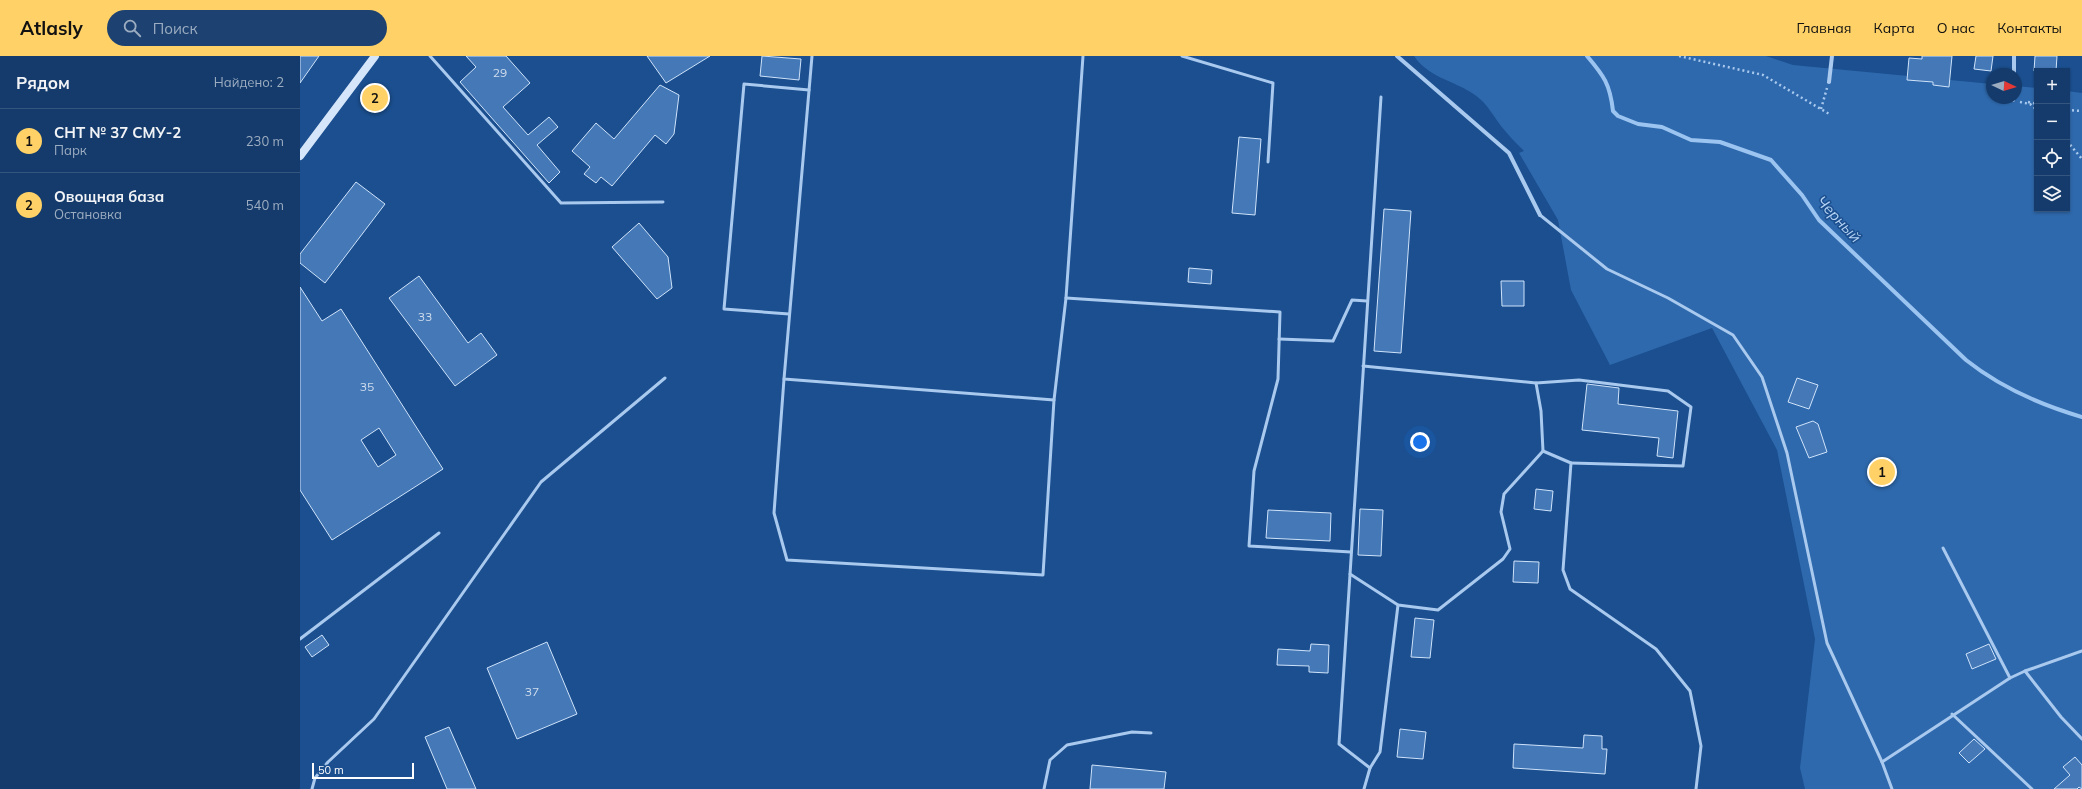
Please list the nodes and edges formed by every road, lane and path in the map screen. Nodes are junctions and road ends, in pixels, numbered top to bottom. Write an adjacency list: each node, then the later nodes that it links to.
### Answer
1 (374, 56): 23 (main road)
2 (430, 56): 26 (lane)
3 (812, 56): 12 (lane)
4 (1083, 56): 28 (lane)
5 (1182, 56): 25 (lane)
6 (1397, 56): 27 (street)
7 (1679, 56): 18 (path)
8 (1832, 56): 11 (street)
9 (2014, 56): 10 (street)
10 (2014, 68)
11 (1829, 82): 18 (path)
12 (809, 90): 30 (lane); 30 (lane)
13 (1381, 97): 29 (lane)
14 (2022, 101): 16 (path)
15 (2022, 102): 17 (path)
16 (2034, 103)
17 (2034, 107)
18 (1821, 109): 21 (path)
19 (2070, 110): 20 (path)
20 (2082, 111)
21 (1831, 115)
22 (2070, 145): 24 (path)
23 (300, 156)
24 (2082, 159)
25 (1268, 162)
26 (663, 202)
27 (1540, 215): 51 (lane)
28 (1066, 298): 31 (lane); 36 (lane)
29 (1367, 301): 31 (lane); 32 (lane)
30 (789, 314): 34 (lane)
31 (1279, 339): 41 (lane)
32 (1363, 366): 35 (lane); 41 (lane)
33 (664, 378): 53 (lane)
34 (784, 379): 36 (lane); 36 (lane)
35 (1536, 383): 37 (lane); 38 (lane)
36 (1054, 400)
37 (1543, 451): 38 (lane); 43 (lane)
38 (1571, 463): 56 (lane)
39 (439, 533): 44 (lane)
40 (1943, 548): 47 (lane)
41 (1351, 552): 42 (lane)
42 (1350, 574): 43 (lane); 52 (lane)
43 (1398, 605): 52 (lane)
44 (300, 639)
45 (2082, 653): 46 (lane)
46 (2025, 671): 47 (lane); 50 (lane)
47 (2010, 678): 48 (lane)
48 (1952, 714): 51 (lane); 58 (lane)
49 (1151, 733): 54 (lane)
50 (2082, 739)
51 (1882, 762): 57 (lane)
52 (1370, 768): 55 (lane)
53 (312, 789)
54 (1044, 789)
55 (1364, 789)
56 (1696, 789)
57 (1892, 789)
58 (2032, 789)

